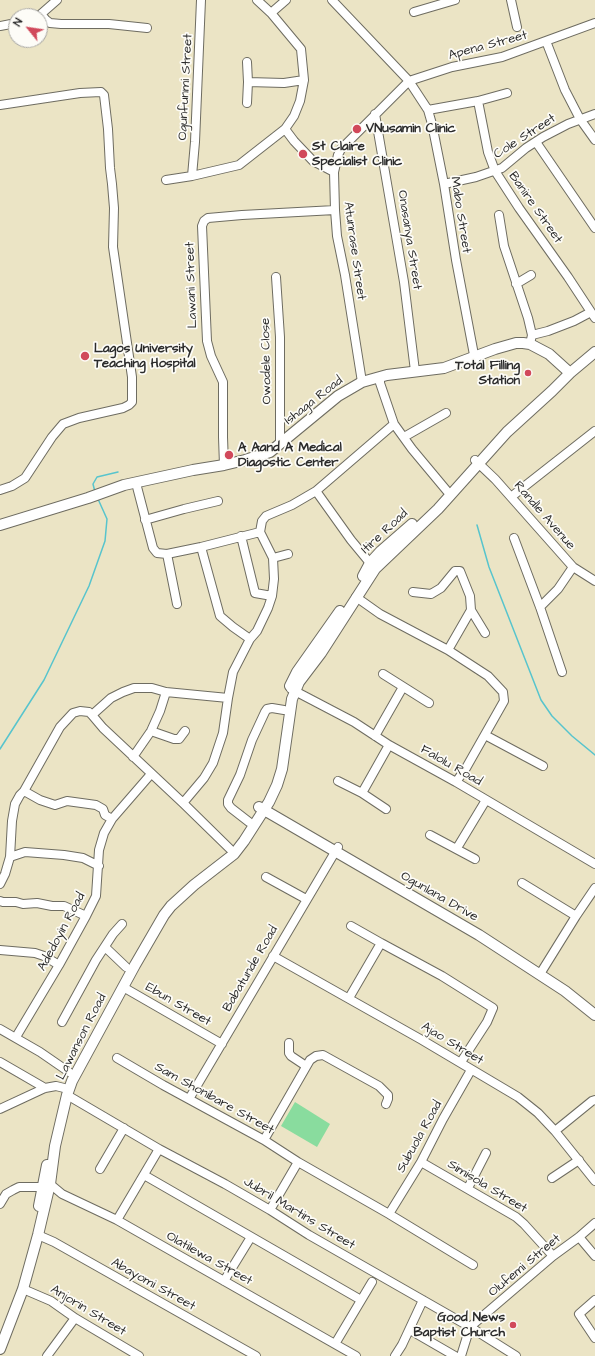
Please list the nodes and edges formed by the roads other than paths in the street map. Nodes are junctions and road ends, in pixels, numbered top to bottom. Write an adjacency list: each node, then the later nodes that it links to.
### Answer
1 (57, 0): 8 (street)
2 (201, 0): 33 (street, Ogunfunmi Street)
3 (257, 0): 10 (street)
4 (286, 0): 10 (street)
5 (332, 0): 18 (street, Mabo Street)
6 (455, 0): 9 (street)
7 (511, 0): 13 (street)
8 (47, 8)
9 (414, 12)
10 (271, 13): 17 (street)
11 (48, 22): 14 (street)
12 (595, 23): 15 (street, Apena Street)
13 (517, 27)
14 (147, 28)
15 (546, 41): 18 (street, Apena Street); 27 (street)
16 (247, 62): 19 (street)
17 (304, 80): 19 (street); 28 (street)
18 (409, 81): 24 (street, Mabo Street); 25 (street, Atunrase Street)
19 (248, 82): 22 (street)
20 (507, 93): 21 (street)
21 (478, 101): 24 (street); 31 (street, Banire Street)
22 (247, 103)
23 (0, 105): 59 (street)
24 (428, 110): 35 (street, Mabo Street)
25 (375, 114): 32 (street, Atunrase Street); 47 (street, Onasanya Street)
26 (595, 114): 27 (street, Cole Street)
27 (580, 119): 29 (street); 30 (street, Cole Street)
28 (285, 129): 32 (street); 33 (street)
29 (595, 140)
30 (536, 142): 31 (street, Cole Street); 38 (street)
31 (495, 171): 35 (street, Cole Street); 42 (street, Banire Street)
32 (334, 172): 36 (street, Atunrase Street)
33 (192, 176): 34 (street)
34 (166, 180)
35 (444, 184): 46 (street, Mabo Street)
36 (335, 210): 50 (street, Atunrase Street); 57 (street, Lawani Street)
37 (499, 215): 41 (street)
38 (595, 228)
39 (531, 275): 41 (street)
40 (276, 277): 55 (street, Owodele Close)
41 (516, 284): 43 (street)
42 (593, 315): 43 (street)
43 (531, 340): 46 (main road, Ishaga Road); 48 (main road)
44 (595, 347): 48 (main road, Itire Road)
45 (595, 352): 48 (main road, Itire Road)
46 (475, 359): 47 (main road, Ishaga Road); 48 (main road, Ishaga Road); 49 (main road, Ishaga Road)
47 (415, 371): 49 (main road, Ishaga Road)
48 (565, 374): 56 (main road, Itire Road)
49 (380, 380): 50 (main road, Ishaga Road); 52 (street); 58 (main road, Ishaga Road)
50 (362, 382): 55 (main road, Ishaga Road)
51 (446, 413): 54 (street)
52 (394, 424): 54 (street); 60 (street)
53 (595, 431): 62 (street)
54 (404, 437): 61 (street)
55 (280, 444): 57 (main road, Ishaga Road)
56 (476, 461): 61 (main road, Itire Road); 62 (street, Randle Avenue); 80 (main road, Itire Road)
57 (224, 465): 58 (main road, Ishaga Road)
58 (137, 485): 63 (main road, Ishaga Road); 65 (street)
59 (0, 490)
60 (316, 491): 68 (street); 75 (street)
61 (448, 491): 75 (main road, Itire Road)
62 (511, 497): 76 (street, Randle Avenue)
63 (88, 500): 66 (main road, Ishaga Road); 67 (main road, Ishaga Road)
64 (218, 501): 65 (street)
65 (145, 520): 72 (street)
66 (0, 525)
67 (0, 529)
68 (260, 532): 69 (street); 74 (street)
69 (241, 536): 71 (street); 79 (street)
70 (514, 538): 82 (street)
71 (201, 547): 72 (street); 85 (street)
72 (167, 554): 81 (street)
73 (288, 554): 74 (street)
74 (273, 558): 79 (street)
75 (370, 563): 90 (main road, Itire Road)
76 (573, 567): 77 (street, Randle Avenue); 82 (street)
77 (595, 581)
78 (413, 592): 83 (street)
79 (272, 596): 85 (street)
80 (356, 597): 86 (street); 90 (main road, Itire Road)
81 (177, 604)
82 (540, 607): 87 (street)
83 (471, 610): 84 (street); 86 (street)
84 (485, 633)
85 (250, 639): 92 (street)
86 (448, 650): 98 (street)
87 (562, 672)
88 (383, 674): 89 (street)
89 (403, 687): 93 (street); 99 (street)
90 (292, 689): 94 (main road, Itire Road); 99 (street, Falolu Road); 110 (main road, Itire Road)
91 (166, 692): 92 (street); 95 (street); 96 (street)
92 (228, 698): 109 (street)
93 (429, 703)
94 (284, 710): 110 (main road, Itire Road); 113 (street)
95 (92, 715): 101 (street); 106 (street)
96 (151, 731): 97 (street); 101 (street)
97 (185, 731)
98 (485, 735): 102 (street); 105 (street)
99 (375, 736): 100 (street, Falolu Road)
100 (389, 745): 105 (street, Falolu Road); 107 (street)
101 (133, 757): 103 (street)
102 (543, 766)
103 (151, 774): 109 (street); 112 (street, Adedoyin Road)
104 (338, 780): 107 (street)
105 (456, 782): 108 (street, Falolu Road)
106 (24, 791): 112 (street); 118 (street)
107 (362, 793): 111 (street)
108 (486, 800): 115 (street); 120 (street, Falolu Road)
109 (183, 803): 116 (street)
110 (262, 806): 113 (main road, Lawanson Road); 117 (main road, Ogunlana Drive); 132 (main road, Lawanson Road)
111 (386, 809)
112 (112, 819): 121 (street, Adedoyin Road)
113 (249, 822): 116 (main road, Lawanson Road)
114 (430, 835): 115 (street)
115 (457, 848): 119 (street)
116 (230, 849): 132 (main road, Lawanson Road)
117 (336, 849): 126 (street, Babatunde Road); 139 (main road, Ogunlana Drive)
118 (10, 857): 121 (street); 124 (street)
119 (475, 859)
120 (595, 864)
121 (99, 866): 128 (street, Adedoyin Road)
122 (266, 877): 126 (street)
123 (522, 883): 129 (street)
124 (0, 884)
125 (595, 888): 129 (street)
126 (306, 900): 136 (street, Babatunde Road)
127 (0, 901): 128 (street)
128 (86, 916): 137 (street, Adedoyin Road)
129 (576, 916): 139 (street)
130 (122, 924): 134 (street)
131 (351, 926): 133 (street)
132 (147, 938): 138 (main road, Lawanson Road); 140 (main road, Lawanson Road)
133 (381, 943): 141 (street); 151 (street)
134 (105, 947): 138 (street); 144 (street)
135 (0, 950): 137 (street)
136 (273, 956): 141 (street, Ajao Street); 148 (street, Babatunde Road)
137 (59, 965): 146 (street, Adedoyin Road)
138 (126, 967): 154 (main road, Lawanson Road)
139 (542, 972): 142 (main road, Ogunlana Drive); 143 (main road, Ogunlana Drive)
140 (123, 987): 148 (street, Ebun Street); 156 (main road, Lawanson Road)
141 (349, 998): 151 (street, Ajao Street)
142 (595, 1007)
143 (595, 1015)
144 (62, 1022)
145 (0, 1029): 146 (street)
146 (16, 1037): 154 (street)
147 (289, 1043): 152 (street)
148 (222, 1044): 157 (street, Babatunde Road)
149 (117, 1058): 157 (street, Sam Shonibare Street)
150 (0, 1062): 155 (street)
151 (461, 1062): 153 (street, Ajao Street)
152 (306, 1066): 159 (street); 163 (street)
153 (471, 1070): 162 (street, Ajao Street); 168 (street, Subuola Road)
154 (69, 1072): 156 (main road, Lawanson Road)
155 (45, 1088): 156 (street); 160 (street)
156 (65, 1091): 161 (street, Jubril Martins Street); 173 (main road, Lawanson Road)
157 (189, 1099): 163 (street, Sam Shonibare Street)
158 (595, 1100): 162 (street)
159 (386, 1104)
160 (0, 1109)
161 (124, 1128): 164 (street, Jubril Martins Street); 169 (street)
162 (555, 1132): 166 (street, Ajao Street)
163 (264, 1140): 167 (street, Sam Shonibare Street)
164 (159, 1149): 170 (street); 177 (street, Jubril Martins Street)
165 (486, 1153): 174 (street)
166 (578, 1160): 171 (street); 172 (street, Ajao Street)
167 (298, 1162): 177 (street); 178 (street, Sam Shonibare Street)
168 (421, 1162): 174 (street, Simisola Street); 178 (street, Subuola Road)
169 (100, 1169)
170 (144, 1175): 179 (street); 182 (street)
171 (552, 1178)
172 (595, 1181)
173 (46, 1185): 175 (street); 179 (street, Olatilewa Street); 181 (main road, Lawanson Road); 196 (main road, Lawanson Road)
174 (468, 1188): 184 (street, Simisola Street)
175 (3, 1191): 176 (street)
176 (0, 1204)
177 (270, 1210): 191 (street, Jubril Martins Street)
178 (389, 1214): 186 (street, Sam Shonibare Street)
179 (117, 1220): 187 (street, Olatilewa Street)
180 (595, 1223): 183 (street, Olufemi Street)
181 (38, 1235): 189 (main road, Lawanson Road); 203 (street, Abayomi Street)
182 (251, 1237): 187 (street); 190 (street)
183 (579, 1237): 184 (street, Olufemi Street); 185 (street)
184 (553, 1256): 194 (street, Olufemi Street)
185 (595, 1256)
186 (472, 1265)
187 (224, 1281): 198 (street, Olatilewa Street)
188 (372, 1282): 190 (street)
189 (23, 1289): 193 (street, Anjorin Street); 199 (main road, Lawanson Road)
190 (361, 1300): 198 (street)
191 (423, 1300): 194 (street, Jubril Martins Street); 195 (street)
192 (595, 1300): 197 (street)
193 (74, 1318): 200 (street, Anjorin Street); 201 (street)
194 (470, 1327): 207 (street); 208 (street, Jubril Martins Street)
195 (410, 1330): 205 (street); 206 (street)
196 (0, 1335)
197 (595, 1338)
198 (335, 1344): 204 (street, Olatilewa Street)
199 (0, 1349)
200 (125, 1352): 202 (street, Anjorin Street)
201 (47, 1356)
202 (139, 1356)
203 (256, 1356)
204 (356, 1356)
205 (395, 1356)
206 (455, 1356)
207 (461, 1356)
208 (516, 1356)

